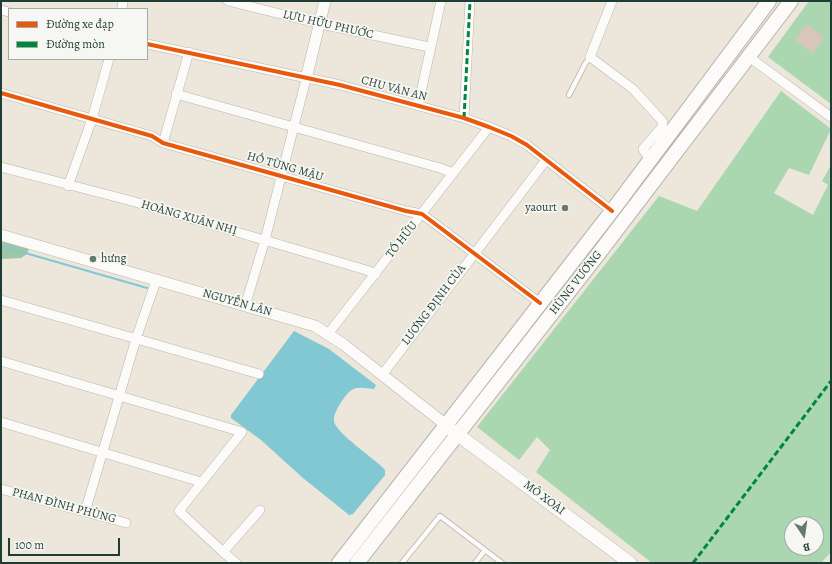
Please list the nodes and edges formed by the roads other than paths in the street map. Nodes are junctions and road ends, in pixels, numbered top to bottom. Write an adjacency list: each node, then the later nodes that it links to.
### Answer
1 (228, 1): 8 (street, LƯU HỮU PHƯỚC)
2 (325, 1): 8 (street)
3 (440, 1): 10 (street)
4 (470, 1): 22 (street)
5 (612, 1): 13 (street)
6 (769, 1): 11 (main road, HÙNG VƯƠNG)
7 (791, 1): 14 (main road, HÙNG VƯƠNG)
8 (321, 24): 10 (street, LƯU HỮU PHƯỚC); 16 (street)
9 (148, 44): 12 (street, CHU VĂN AN)
10 (429, 47): 20 (street)
11 (735, 47): 14 (main road); 28 (main road, HÙNG VƯƠNG)
12 (189, 52): 16 (street, CHU VĂN AN); 18 (street)
13 (590, 57): 19 (lane); 28 (street)
14 (749, 57): 21 (street); 51 (main road, HÙNG VƯƠNG)
15 (109, 60): 23 (street)
16 (306, 79): 20 (street, CHU VĂN AN); 24 (street)
17 (1, 93): 23 (street, HỒ TÙNG MẬU)
18 (176, 94): 24 (street); 26 (street)
19 (569, 95)
20 (418, 106): 22 (street, CHU VĂN AN)
21 (831, 117)
22 (464, 118): 25 (street, CHU VĂN AN)
23 (92, 119): 26 (street, HỒ TÙNG MẬU); 32 (street)
24 (295, 126): 30 (street); 31 (street)
25 (489, 127): 27 (street, CHU VĂN AN); 30 (street, TỐ HỮU)
26 (164, 142): 31 (street, HỒ TÙNG MẬU)
27 (546, 160): 33 (street, CHU VĂN AN); 37 (street, LƯƠNG ĐỊNH CỦA)
28 (650, 160): 33 (main road, HÙNG VƯƠNG)
29 (1, 167): 32 (street, HOÀNG XUÂN NHỊ)
30 (452, 173): 34 (street, TỐ HỮU)
31 (282, 177): 34 (street, HỒ TÙNG MẬU); 36 (street)
32 (68, 186): 36 (street, HOÀNG XUÂN NHỊ)
33 (612, 211): 41 (main road, HÙNG VƯƠNG)
34 (422, 214): 37 (street, HỒ TÙNG MẬU); 38 (street, TỐ HỮU)
35 (1, 235): 39 (street, NGUYỄN LÂN)
36 (265, 240): 38 (street, HOÀNG XUÂN NHỊ); 42 (street)
37 (474, 252): 41 (street, HỒ TÙNG MẬU); 47 (street, LƯƠNG ĐỊNH CỦA)
38 (376, 274): 43 (street, TỐ HỮU)
39 (156, 281): 42 (street, NGUYỄN LÂN); 44 (street)
40 (1, 300): 44 (street)
41 (540, 303): 50 (main road, HÙNG VƯƠNG)
42 (245, 306): 43 (street, NGUYỄN LÂN)
43 (328, 334): 47 (street, NGUYỄN LÂN)
44 (136, 339): 46 (street); 48 (street)
45 (1, 361): 48 (street)
46 (259, 374)
47 (382, 375): 50 (street, NGUYỄN LÂN)
48 (120, 395): 52 (street); 53 (street)
49 (1, 422): 52 (street)
50 (446, 425): 51 (main road, MÔ XOÀI); 62 (main road, HÙNG VƯƠNG)
51 (458, 434): 60 (main road, HÙNG VƯƠNG); 66 (main road, MÔ XOÀI)
52 (103, 452): 53 (street); 56 (street)
53 (201, 482): 59 (street)
54 (1, 489): 56 (street, PHAN ĐÌNH PHÙNG)
55 (260, 510): 59 (street)
56 (85, 512): 57 (street, PHAN ĐÌNH PHÙNG)
57 (126, 523)
58 (485, 550): 63 (lane); 64 (lane); 65 (lane)
59 (223, 552): 61 (street)
60 (362, 560)
61 (236, 563)
62 (339, 563)
63 (402, 563)
64 (475, 563)
65 (502, 563)
66 (630, 563)

